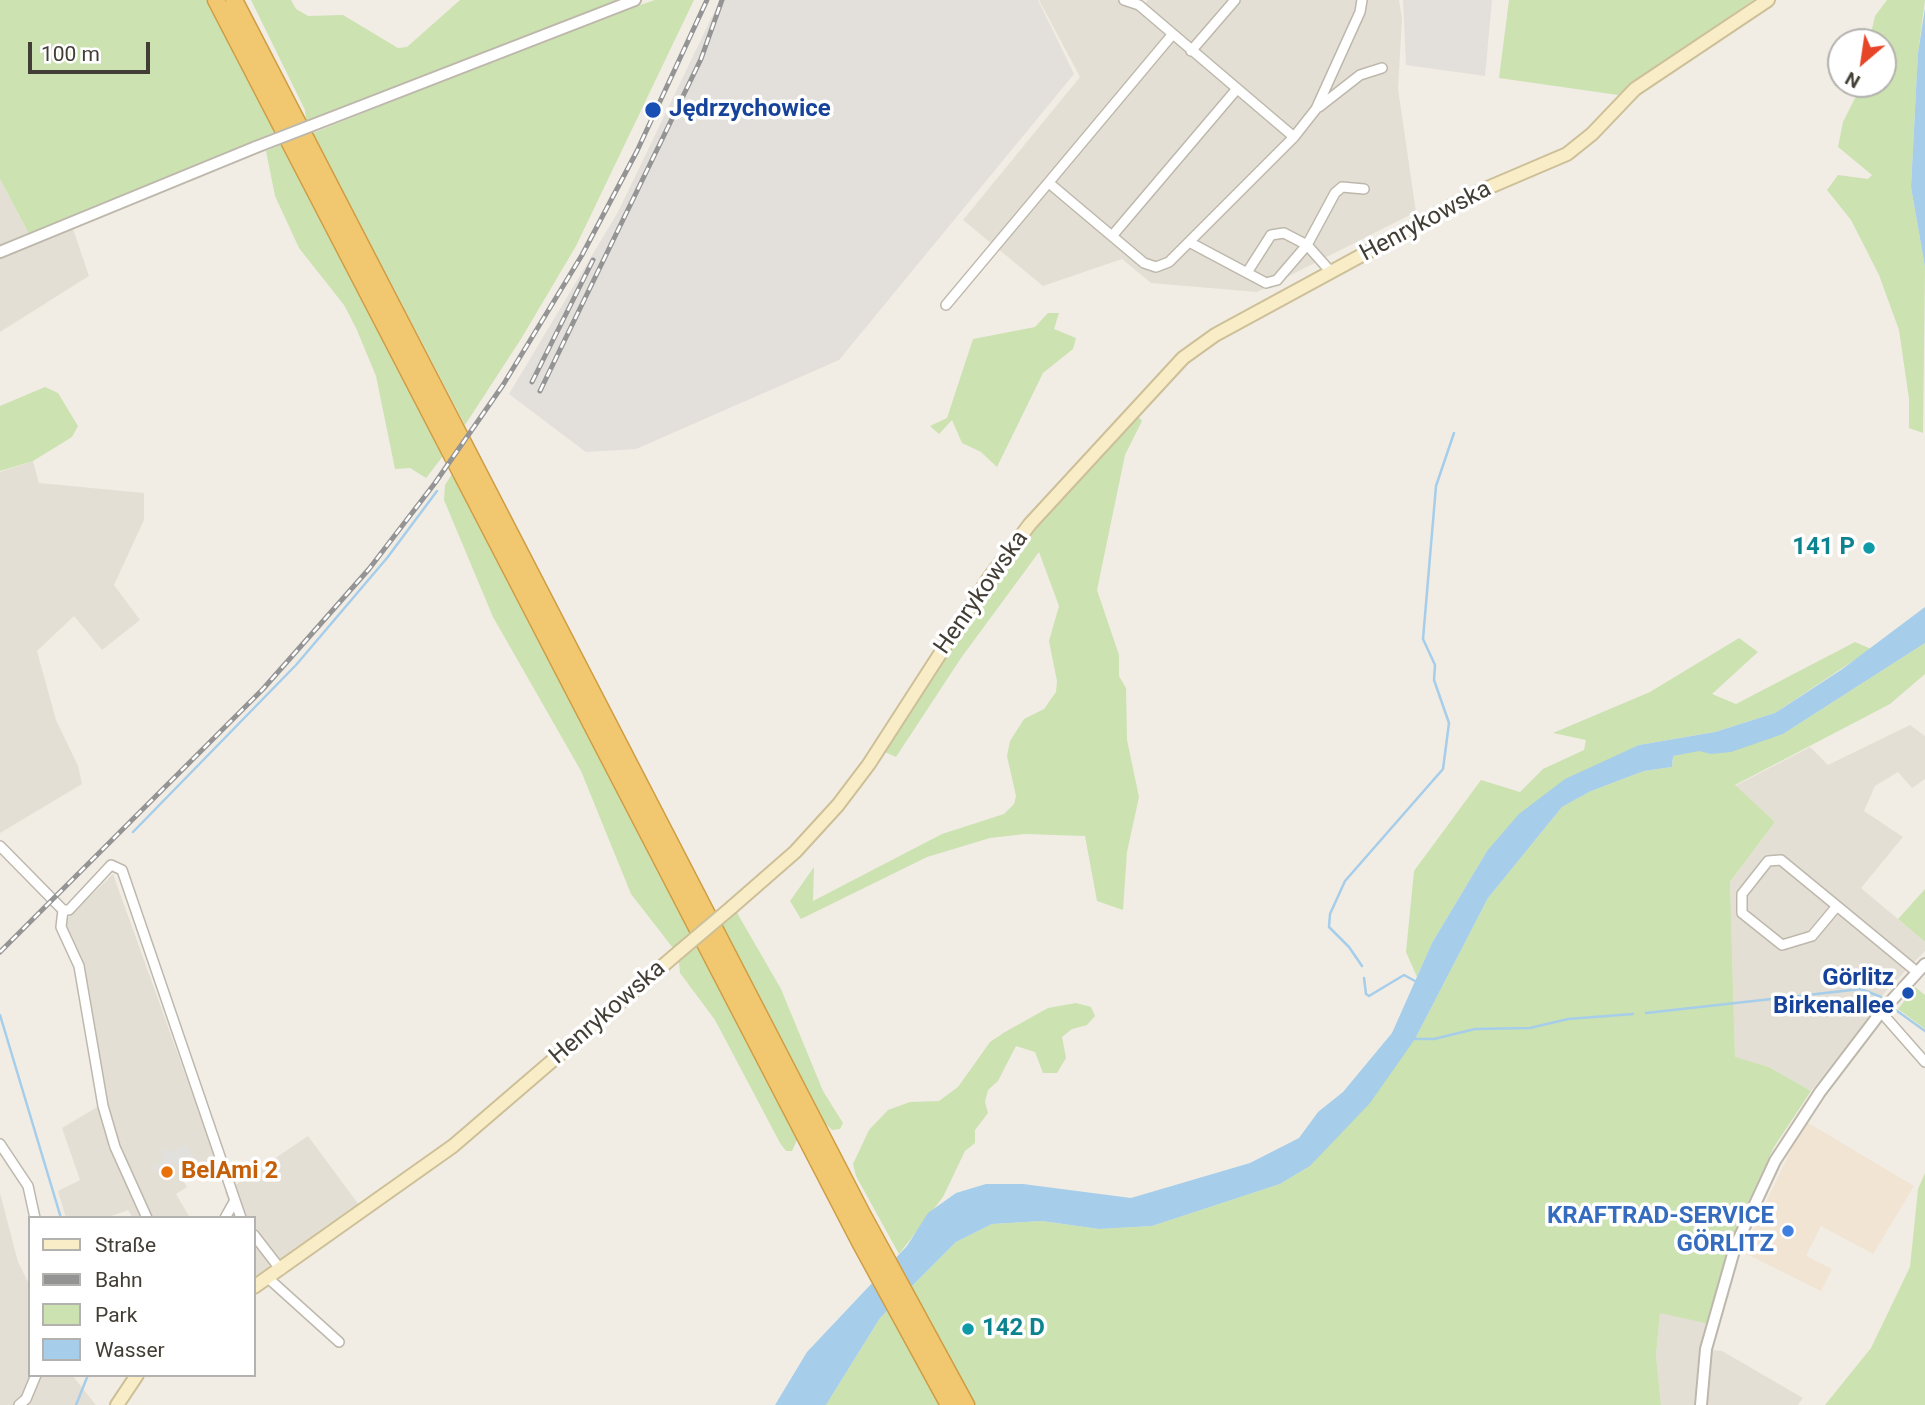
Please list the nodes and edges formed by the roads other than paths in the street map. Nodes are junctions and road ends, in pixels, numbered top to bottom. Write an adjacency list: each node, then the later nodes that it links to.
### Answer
1 (216, 0): 35 (highway)
2 (234, 0): 35 (highway)
3 (635, 0): 19 (street, bridge)
4 (1124, 0): 8 (street)
5 (1235, 0): 9 (street)
6 (1362, 0): 12 (street)
7 (1768, 0): 21 (main road, Henrykowska)
8 (1172, 35): 9 (street); 14 (street)
9 (1191, 51): 11 (street)
10 (1382, 68): 12 (street)
11 (1236, 90): 13 (street); 16 (street)
12 (1316, 109): 13 (street)
13 (1294, 137): 17 (street)
14 (1049, 183): 16 (street); 22 (street)
15 (1364, 189): 18 (street)
16 (1112, 236): 17 (street)
17 (1189, 242): 20 (street)
18 (1307, 245): 20 (street); 20 (street); 21 (street)
19 (0, 252)
20 (1248, 271)
21 (1331, 272): 37 (main road, Henrykowska, bridge)
22 (946, 305)
23 (0, 846): 25 (street)
24 (1837, 906): 24 (street); 26 (street)
25 (63, 911): 30 (street); 32 (street)
26 (1921, 968): 27 (street)
27 (1881, 1012): 28 (street); 48 (street)
28 (1925, 1062)
29 (0, 1143): 31 (street)
30 (233, 1202): 33 (street); 34 (street)
31 (35, 1216)
32 (146, 1216)
33 (226, 1216)
34 (240, 1216)
35 (856, 1219): 39 (highway)
36 (256, 1238): 37 (street)
37 (281, 1270): 38 (main road, Henrykowska)
38 (268, 1278): 40 (main road, Henrykowska); 41 (street)
39 (890, 1282): 46 (highway); 47 (highway)
40 (256, 1286)
41 (339, 1342)
42 (35, 1377): 44 (street)
43 (137, 1377): 45 (main road)
44 (19, 1405)
45 (117, 1405)
46 (949, 1405)
47 (966, 1405)
48 (1701, 1405)

